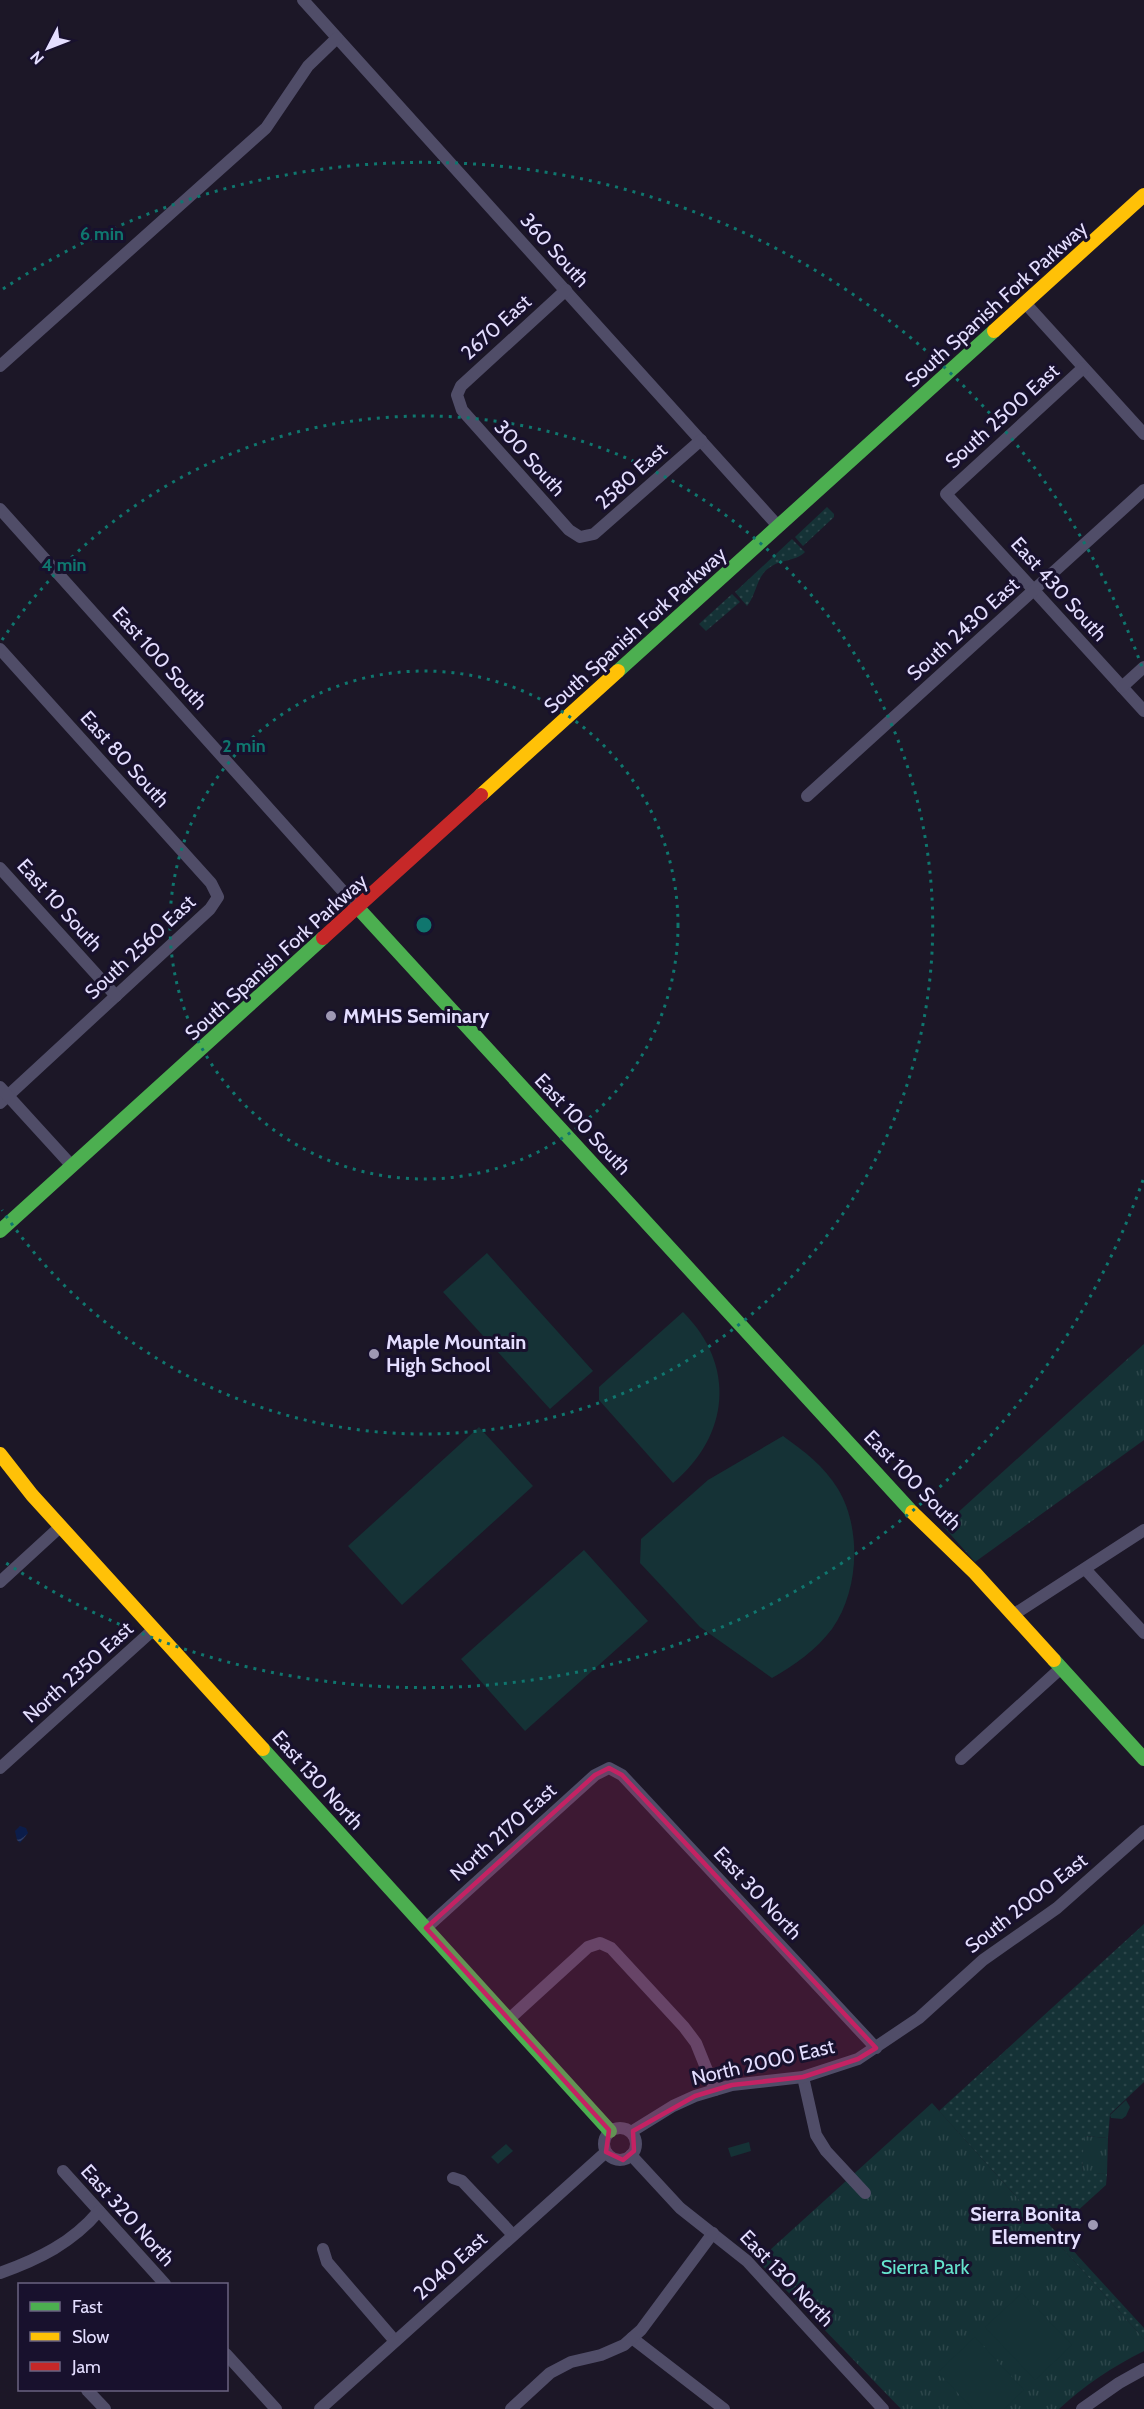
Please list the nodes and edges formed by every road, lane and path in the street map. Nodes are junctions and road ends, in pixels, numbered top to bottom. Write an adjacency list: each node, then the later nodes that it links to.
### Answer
1 (303, 0): 2 (street, 360 South)
2 (337, 38): 4 (street, 360 South); 6 (street)
3 (1144, 195): 5 (street, South Spanish Fork Parkway)
4 (566, 290): 8 (street, 2670 East); 10 (street, 360 South)
5 (1026, 304): 7 (street); 14 (street, South Spanish Fork Parkway)
6 (0, 366)
7 (1083, 368): 9 (street); 12 (street, South 2500 East)
8 (457, 395): 15 (street, 300 South)
9 (1144, 434)
10 (701, 440): 14 (street, 360 South); 15 (street, 2580 East)
11 (1144, 490): 16 (street, South 2430 East)
12 (946, 494): 16 (street, East 430 South)
13 (0, 509): 24 (street, East 100 South)
14 (778, 526): 24 (street, South Spanish Fork Parkway)
15 (585, 537)
16 (1034, 591): 19 (street, East 430 South); 21 (street, South 2430 East)
17 (0, 649): 23 (street, East 80 South)
18 (1144, 667): 19 (street)
19 (1122, 687): 20 (street, East 430 South)
20 (1144, 711)
21 (807, 795)
22 (0, 868): 25 (street, East 10 South)
23 (218, 897): 25 (street, South 2560 East)
24 (358, 908): 27 (street, South Spanish Fork Parkway); 34 (street, East 100 South)
25 (116, 996): 26 (street, South 2560 East)
26 (3, 1095): 27 (street)
27 (72, 1166): 28 (street, South Spanish Fork Parkway)
28 (0, 1231)
29 (0, 1454): 30 (street, East 130 North)
30 (61, 1526): 33 (street); 35 (street, East 130 North)
31 (1144, 1530): 32 (street)
32 (1085, 1569): 34 (street); 36 (street)
33 (0, 1582)
34 (1013, 1615): 37 (street, East 100 South)
35 (154, 1629): 40 (street, North 2350 East); 43 (street, East 130 North)
36 (1144, 1633)
37 (1060, 1669): 38 (street); 39 (street, East 100 South)
38 (961, 1759)
39 (1144, 1759)
40 (0, 1768)
41 (609, 1768): 43 (street, North 2170 East); 46 (street, East 30 North)
42 (1144, 1831): 44 (street, South 2000 East)
43 (426, 1928): 45 (street, East 130 North)
44 (932, 2007): 46 (street, North 2000 East)
45 (508, 2019): 48 (street); 49 (street, East 130 North)
46 (876, 2048): 47 (street, North 2000 East)
47 (803, 2077): 48 (street, North 2000 East); 55 (street)
48 (715, 2090): 50 (street, North 2000 East)
49 (610, 2131): 50 (street); 51 (street)
50 (631, 2132): 52 (street)
51 (606, 2152): 52 (street); 58 (street, 2040 East)
52 (631, 2155): 57 (street, East 130 North)
53 (63, 2171): 56 (street, East 320 North)
54 (453, 2178): 58 (street)
55 (865, 2193)
56 (99, 2211): 60 (street); 61 (street, East 320 North)
57 (713, 2233): 62 (street); 73 (street, East 130 North)
58 (513, 2235): 63 (street, 2040 East)
59 (323, 2249): 63 (street)
60 (0, 2273)
61 (164, 2283)
62 (632, 2338): 71 (street); 72 (street)
63 (395, 2341): 70 (street, 2040 East)
64 (228, 2356): 69 (street)
65 (1144, 2369): 67 (street)
66 (88, 2391): 68 (street)
67 (1088, 2407)
68 (105, 2409)
69 (276, 2409)
70 (320, 2409)
71 (511, 2409)
72 (724, 2409)
73 (883, 2409)

